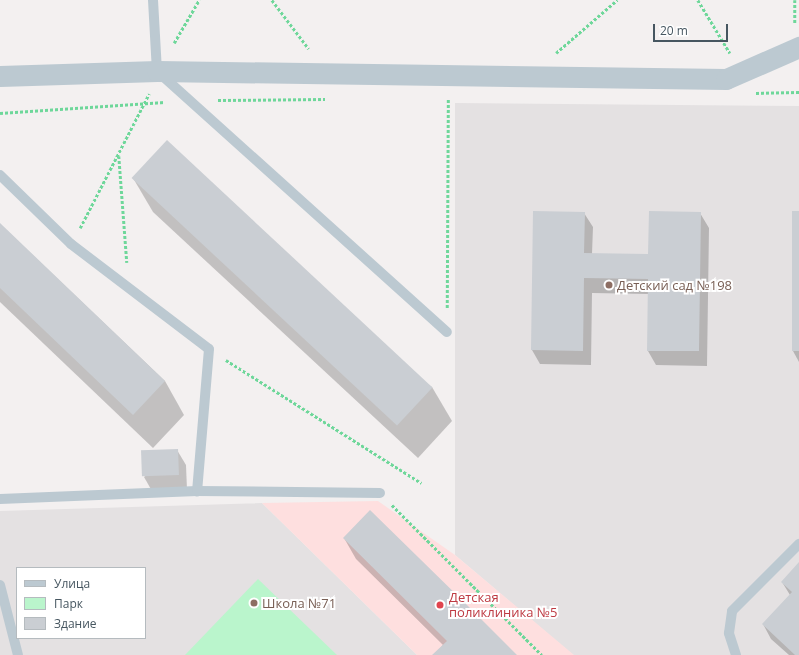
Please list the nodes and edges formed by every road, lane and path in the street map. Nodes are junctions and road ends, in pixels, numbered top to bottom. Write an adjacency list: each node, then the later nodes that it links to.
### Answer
1 (153, 0): 7 (lane)
2 (272, 0): 8 (path)
3 (618, 0): 10 (path)
4 (698, 0): 6 (path)
5 (799, 47): 10 (street)
6 (732, 57)
7 (157, 71): 8 (street); 9 (street); 17 (lane)
8 (328, 73): 10 (street)
9 (0, 76)
10 (529, 76)
11 (448, 97): 17 (path)
12 (146, 103): 13 (path)
13 (119, 156): 15 (path); 16 (path)
14 (0, 175): 15 (lane)
15 (72, 244): 16 (lane)
16 (129, 288): 18 (lane)
17 (447, 332)
18 (209, 349): 19 (path); 20 (lane)
19 (421, 483)
20 (197, 491): 21 (lane); 22 (lane)
21 (380, 493): 26 (path)
22 (0, 499)
23 (799, 544): 27 (lane)
24 (0, 585): 25 (lane)
25 (18, 655)
26 (542, 655)
27 (736, 655)

